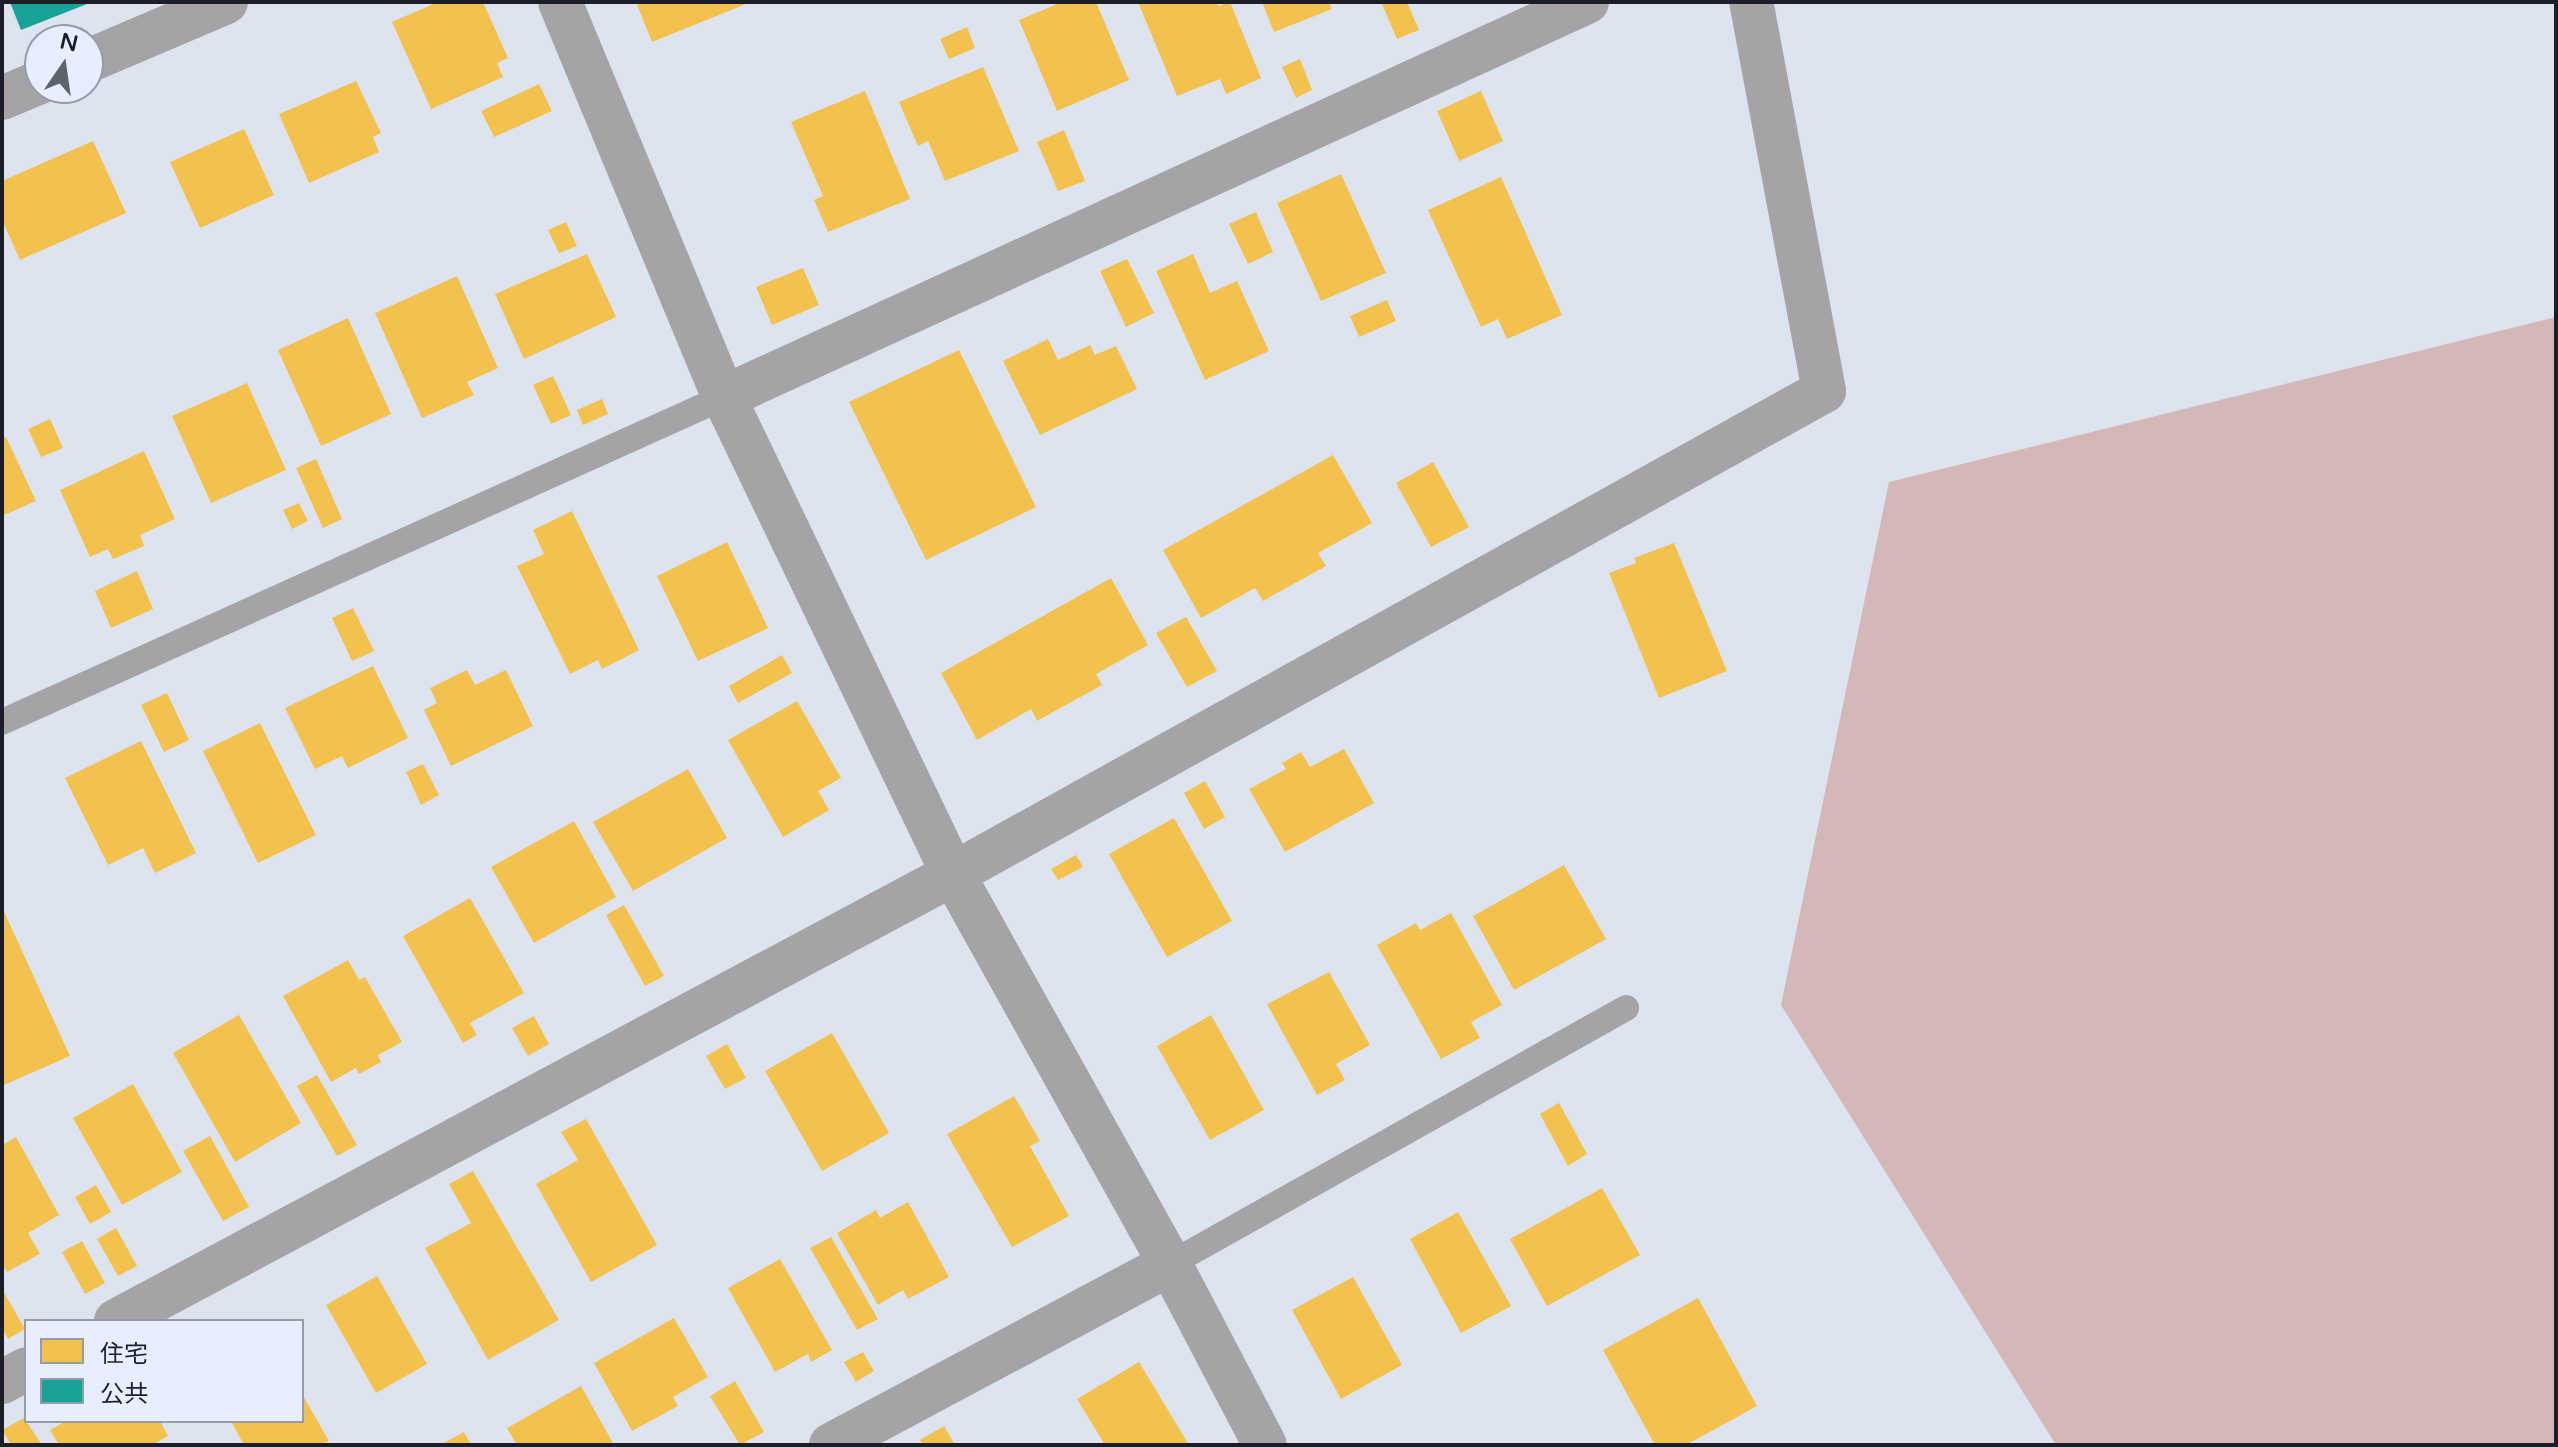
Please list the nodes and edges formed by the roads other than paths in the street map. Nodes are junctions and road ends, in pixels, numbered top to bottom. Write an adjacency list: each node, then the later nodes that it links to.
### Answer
1 (226, 2): 5 (street)
2 (560, 2): 8 (street)
3 (1587, 2): 8 (street)
4 (1751, 2): 10 (street)
5 (104, 54)
6 (24, 89): 7 (street)
7 (2, 98)
8 (724, 397): 9 (lane); 10 (street)
9 (2, 722)
10 (953, 874): 12 (street); 13 (street)
11 (1626, 1008): 12 (lane)
12 (1170, 1264): 16 (street); 17 (street)
13 (120, 1319)
14 (24, 1370): 15 (street)
15 (2, 1382)
16 (831, 1445)
17 (1265, 1445)

